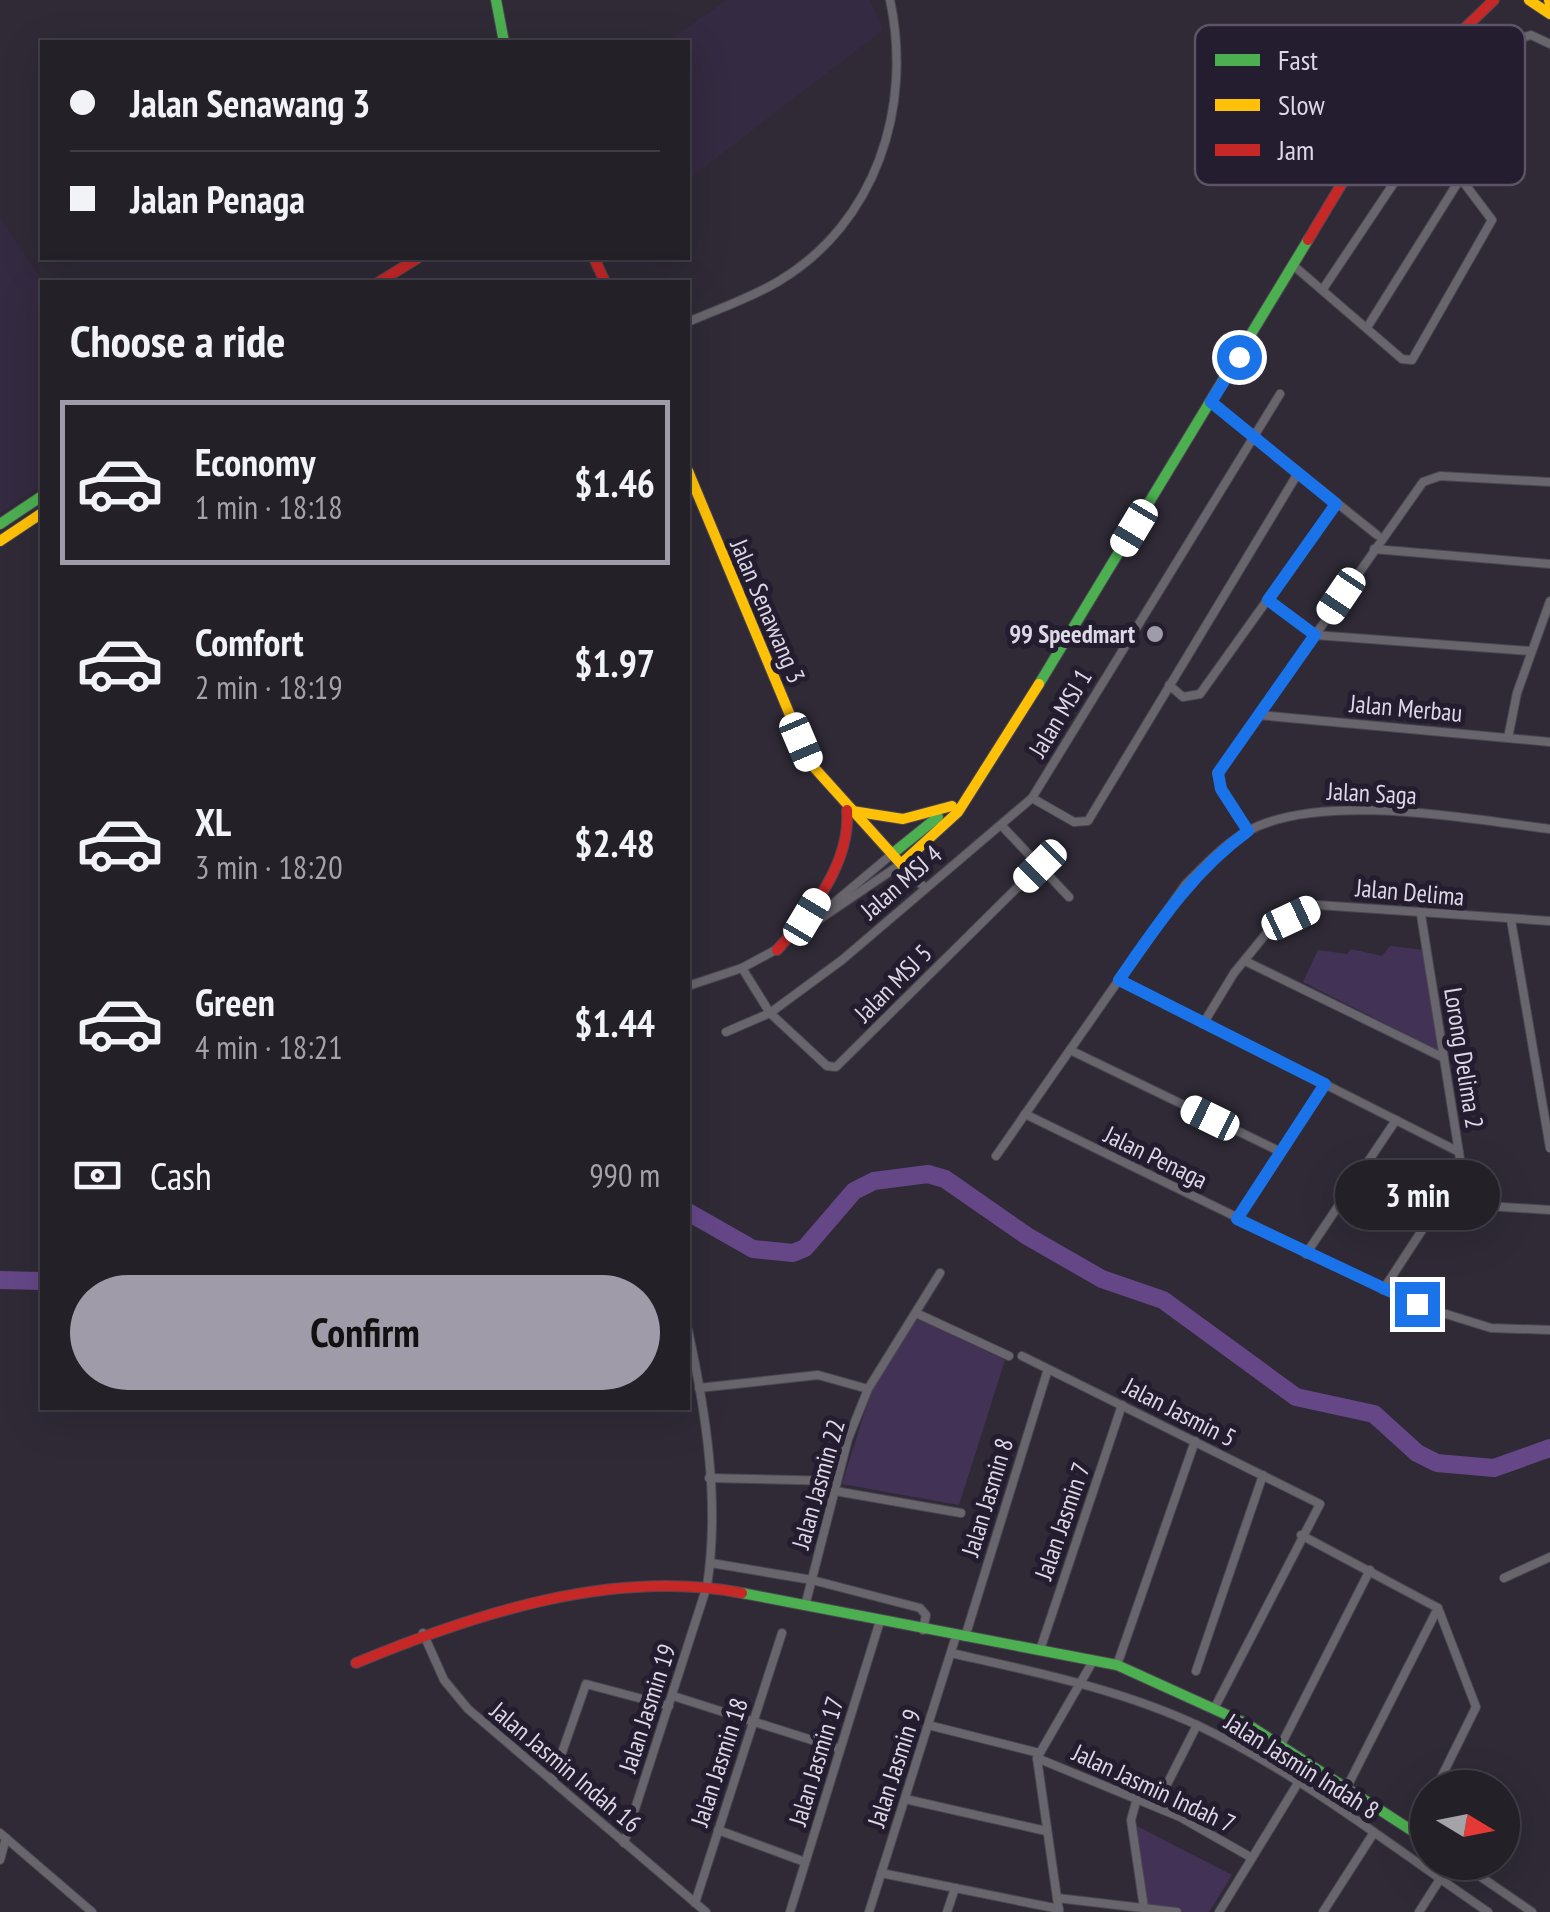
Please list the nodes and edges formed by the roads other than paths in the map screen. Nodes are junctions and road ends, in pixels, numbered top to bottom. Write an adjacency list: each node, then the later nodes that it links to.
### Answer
1 (496, 0): 10 (street)
2 (890, 0): 20 (street)
3 (1504, 0): 6 (street)
4 (1529, 0): 7 (street)
5 (1547, 1): 7 (street)
6 (1489, 2): 8 (street)
7 (1550, 13)
8 (1468, 25)
9 (1525, 37): 11 (street)
10 (504, 40)
11 (1550, 44)
12 (1342, 185): 17 (street)
13 (1393, 185): 19 (street)
14 (1457, 185): 21 (street)
15 (1464, 185): 21 (street)
16 (413, 261): 18 (street)
17 (1294, 266): 19 (street); 23 (street)
18 (381, 280)
19 (1323, 289): 21 (street)
20 (690, 321)
21 (1368, 326)
22 (1280, 394): 24 (street, Jalan MSJ 1)
23 (1211, 402): 24 (street); 44 (street)
24 (1252, 434): 25 (street); 45 (street, Jalan MSJ 1)
25 (1298, 473): 29 (street); 40 (street)
26 (690, 476): 47 (street, Jalan Senawang 3)
27 (1550, 482): 34 (street)
28 (40, 497): 31 (street)
29 (1336, 504): 32 (street); 36 (street)
30 (40, 514): 33 (street)
31 (0, 524)
32 (1377, 534)
33 (0, 540)
34 (1374, 550): 35 (street); 38 (street)
35 (1550, 564)
36 (1268, 600): 38 (street); 40 (street)
37 (1550, 601): 39 (street)
38 (1315, 635): 39 (street); 41 (street)
39 (1530, 651): 42 (street)
40 (1169, 685): 45 (street)
41 (1258, 714): 42 (street, Jalan Merbau); 50 (street)
42 (1508, 738): 43 (street, Jalan Merbau)
43 (1550, 742)
44 (974, 788): 46 (street); 51 (street)
45 (1032, 798): 48 (street, Jalan MSJ 1)
46 (952, 806): 47 (street); 51 (street)
47 (847, 809): 51 (street, Jalan Senawang 3); 58 (street)
48 (1002, 826): 52 (street); 53 (street, Jalan MSJ 4)
49 (1550, 829): 50 (street, Jalan Saga)
50 (1248, 831): 61 (street, Jalan Saga)
51 (897, 859): 53 (street); 58 (street)
52 (1040, 866): 54 (street); 63 (street, Jalan MSJ 5)
53 (924, 887): 63 (street, Jalan MSJ 4)
54 (1070, 896)
55 (1422, 915): 56 (street, Jalan Delima); 59 (street, Jalan Delima); 67 (street, Lorong Delima 2)
56 (1511, 920): 57 (street, Jalan Delima); 71 (street)
57 (1550, 920)
58 (778, 950): 60 (street)
59 (1244, 961): 64 (street, Jalan Delima); 67 (street)
60 (742, 968): 62 (street); 63 (street)
61 (1119, 980): 64 (street); 66 (street, Jalan Saga)
62 (690, 985)
63 (770, 1013): 65 (street, Jalan MSJ 4)
64 (1203, 1024): 68 (street)
65 (726, 1032)
66 (1070, 1050): 69 (street, Jalan Saga); 72 (street)
67 (1444, 1058): 73 (street, Lorong Delima 2)
68 (1325, 1084): 70 (street); 72 (street)
69 (1025, 1114): 74 (street, Jalan Saga); 79 (street, Jalan Penaga)
70 (1396, 1120): 73 (street); 80 (street)
71 (1550, 1148)
72 (1280, 1152): 79 (street)
73 (1459, 1152): 75 (street, Lorong Delima 2)
74 (996, 1156)
75 (1462, 1169): 76 (street); 77 (street, Lorong Delima 2)
76 (1442, 1202): 77 (street); 82 (street)
77 (1474, 1204): 78 (street)
78 (1550, 1210)
79 (1237, 1219): 80 (street, Jalan Penaga)
80 (1306, 1254): 82 (street, Jalan Penaga)
81 (940, 1273): 83 (street, Jalan Jasmin 22)
82 (1384, 1290): 84 (street, Jalan Penaga)
83 (916, 1313): 86 (street); 90 (street, Jalan Jasmin 22)
84 (1550, 1330)
85 (690, 1342): 89 (street, Jalan Jasmin 19)
86 (1008, 1356)
87 (1022, 1356): 88 (street, Jalan Jasmin 5)
88 (1048, 1369): 91 (street, Jalan Jasmin 5); 111 (street, Jalan Jasmin 8)
89 (698, 1388): 90 (street); 94 (street, Jalan Jasmin 19)
90 (868, 1390): 95 (street, Jalan Jasmin 22)
91 (1122, 1405): 92 (street, Jalan Jasmin 5); 112 (street, Jalan Jasmin 7)
92 (1195, 1441): 93 (street, Jalan Jasmin 5); 116 (street)
93 (1263, 1476): 98 (street, Jalan Jasmin 5); 117 (street)
94 (708, 1478): 95 (street); 100 (street, Jalan Jasmin 19)
95 (837, 1481): 96 (street, Jalan Jasmin 22)
96 (834, 1491): 97 (street); 103 (street, Jalan Jasmin 22)
97 (961, 1513)
98 (1301, 1535): 101 (street); 120 (street)
99 (1549, 1560): 102 (street)
100 (711, 1563): 103 (street); 104 (street, Jalan Jasmin 19)
101 (1370, 1570): 106 (street); 124 (street)
102 (1504, 1578)
103 (812, 1580): 105 (street, Jalan Jasmin 22); 108 (street)
104 (708, 1586): 105 (street); 110 (street); 119 (street, Jalan Jasmin 19)
105 (806, 1606): 107 (street)
106 (1438, 1608): 127 (street); 130 (street)
107 (880, 1621): 108 (street); 125 (street, Jalan Jasmin 17)
108 (923, 1630): 111 (street)
109 (782, 1633): 121 (street, Jalan Jasmin 18)
110 (423, 1634): 115 (street); 128 (street, Jalan Jasmin Indah 16)
111 (960, 1636): 112 (street); 113 (street, Jalan Jasmin 9)
112 (1040, 1650): 114 (street)
113 (951, 1653): 118 (street, Jalan Jasmin Indah 8); 122 (street, Jalan Jasmin 9)
114 (1093, 1661): 116 (street); 118 (street)
115 (356, 1663)
116 (1117, 1666): 120 (street)
117 (1196, 1671)
118 (1080, 1683): 123 (street, Jalan Jasmin Indah 8); 126 (street)
119 (671, 1701): 121 (street); 128 (street); 139 (street, Jalan Jasmin 19)
120 (1214, 1707): 124 (street)
121 (753, 1722): 125 (street); 135 (street, Jalan Jasmin 18)
122 (928, 1725): 126 (street, Jalan Jasmin Indah 7); 131 (street, Jalan Jasmin 9)
123 (1196, 1725): 129 (street, Jalan Jasmin Indah 8); 133 (street)
124 (1281, 1745): 130 (street)
125 (840, 1750): 143 (street, Jalan Jasmin 17)
126 (1038, 1756): 132 (street, Jalan Jasmin Indah 7); 136 (street)
127 (1445, 1770)
128 (552, 1781): 139 (street, Jalan Jasmin Indah 16)
129 (1298, 1783): 137 (street, Jalan Jasmin Indah 8); 140 (street)
130 (1347, 1786): 134 (street)
131 (905, 1798): 136 (street); 144 (street, Jalan Jasmin 9)
132 (1137, 1798): 133 (street, Jalan Jasmin Indah 7); 152 (street)
133 (1156, 1806): 140 (street, Jalan Jasmin Indah 7)
134 (1410, 1828)
135 (718, 1830): 143 (street); 150 (street, Jalan Jasmin 18)
136 (1046, 1830): 149 (street)
137 (1373, 1834): 141 (street, Jalan Jasmin Indah 8); 161 (street)
138 (3, 1835): 142 (street); 154 (street)
139 (624, 1843): 150 (street, Jalan Jasmin Indah 16)
140 (1252, 1858): 160 (street)
141 (1410, 1859)
142 (0, 1860)
143 (805, 1862): 156 (street, Jalan Jasmin 17)
144 (882, 1873): 148 (street); 157 (street, Jalan Jasmin 9)
145 (1439, 1880): 162 (street)
146 (1441, 1880): 163 (street, Jalan Jasmin Indah 8)
147 (1486, 1880): 164 (street)
148 (954, 1888): 151 (street); 158 (street)
149 (1057, 1898): 152 (street); 153 (street)
150 (695, 1903): 155 (street, Jalan Jasmin Indah 16)
151 (1033, 1908): 153 (street)
152 (1144, 1908): 159 (street)
153 (1059, 1911)
154 (92, 1912)
155 (706, 1912)
156 (790, 1912)
157 (869, 1912)
158 (948, 1912)
159 (1176, 1912)
160 (1219, 1912)
161 (1322, 1912)
162 (1419, 1912)
163 (1488, 1912)
164 (1532, 1912)

